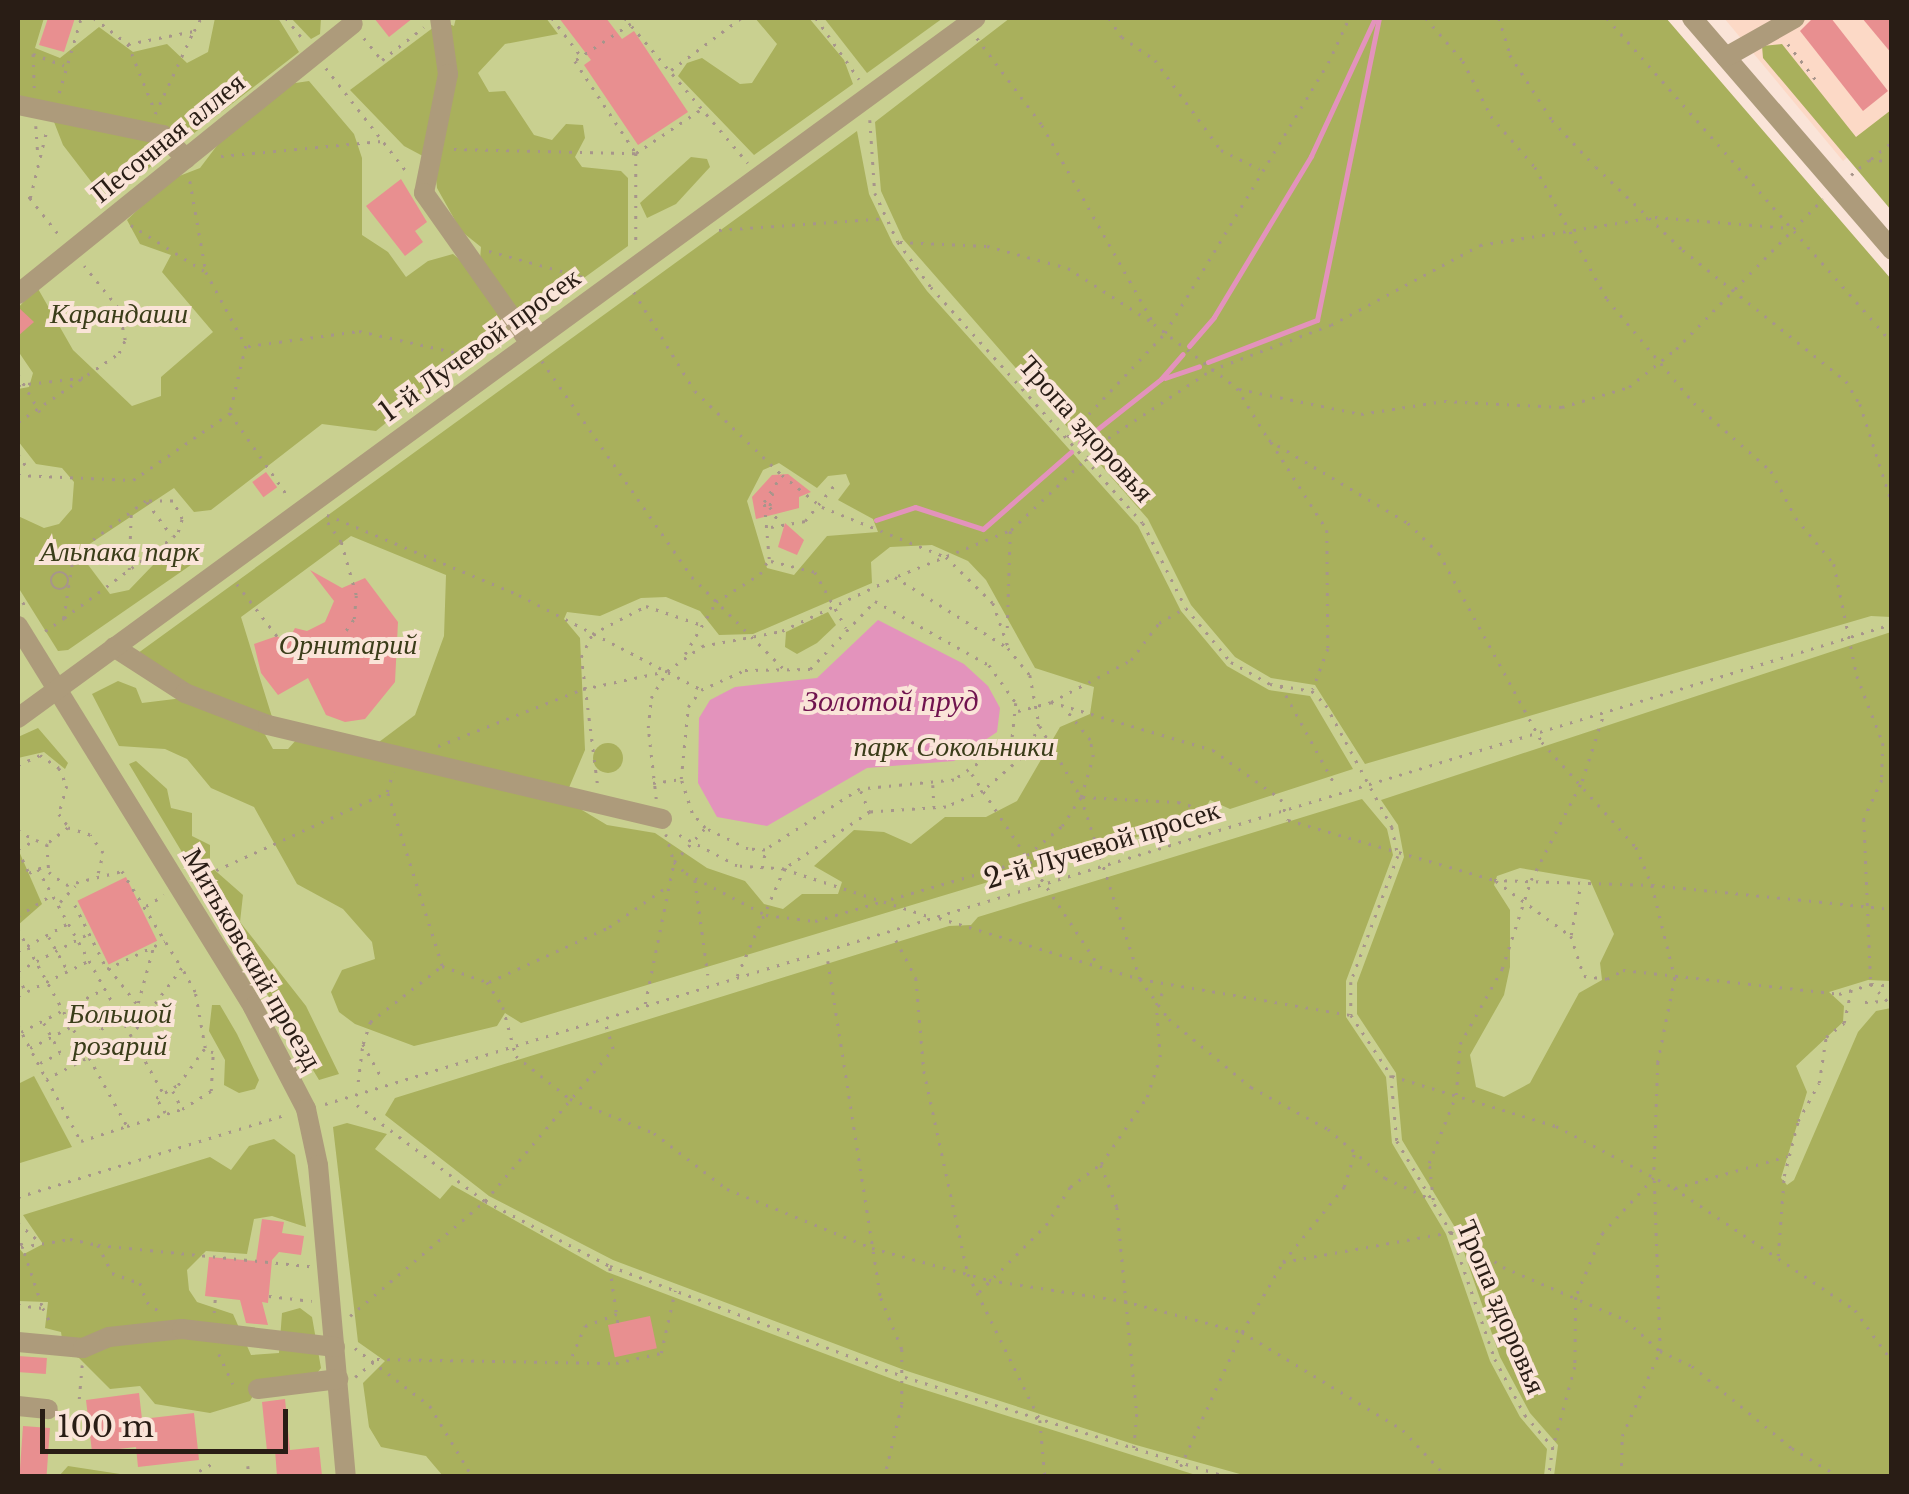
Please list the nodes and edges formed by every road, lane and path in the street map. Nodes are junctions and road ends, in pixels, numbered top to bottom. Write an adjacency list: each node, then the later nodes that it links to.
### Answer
1 (81, 18): 24 (path)
2 (94, 18): 23 (path)
3 (201, 18): 21 (path)
4 (286, 18): 25 (path)
5 (438, 18): 28 (path); 39 (street)
6 (552, 18): 27 (path)
7 (625, 18): 19 (path)
8 (742, 18): 29 (path)
9 (816, 18): 31 (path, Тропа здоровья)
10 (1109, 18): 44 (path)
11 (1348, 18): 44 (path)
12 (1426, 18): 53 (path)
13 (1499, 18): 51 (path)
14 (1607, 18): 54 (path)
15 (1692, 18): 26 (street)
16 (1795, 18): 20 (street)
17 (971, 21): 31 (street, 1-й Лучевой просек); 65 (path)
18 (352, 24): 25 (street, Песочная аллея)
19 (631, 24): 27 (path); 29 (path)
20 (1775, 27): 26 (street); 30 (path)
21 (194, 31): 23 (path); 34 (path)
22 (67, 44): 24 (path)
23 (128, 44): 34 (path)
24 (72, 47): 33 (path)
25 (315, 54): 37 (path); 41 (street, Песочная аллея)
26 (1726, 56): 46 (street)
27 (582, 57): 40 (path)
28 (382, 60)
29 (671, 70): 35 (path)
30 (1819, 84)
31 (867, 97): 45 (street, 1-й Лучевой просек); 52 (path, Тропа здоровья)
32 (18, 106): 33 (street)
33 (54, 108): 36 (street); 49 (path)
34 (153, 108): 36 (path)
35 (700, 110): 40 (path); 45 (path)
36 (163, 135): 41 (street)
37 (384, 142): 41 (path); 47 (path)
38 (1892, 142): 42 (path)
39 (433, 149): 40 (path); 47 (street)
40 (636, 153): 62 (path)
41 (186, 159): 50 (street, Песочная аллея); 61 (path)
42 (1869, 160): 43 (path); 46 (path)
43 (1892, 161)
44 (1262, 170): 66 (path)
45 (758, 176): 62 (street, 1-й Лучевой просек)
46 (1837, 188): 54 (path); 59 (street)
47 (424, 193): 56 (street)
48 (18, 198): 49 (path)
49 (30, 198): 58 (path)
50 (116, 215): 61 (path); 64 (street, Песочная аллея)
51 (1655, 217): 53 (path); 54 (path); 63 (path)
52 (887, 218): 55 (path); 57 (path, Тропа здоровья)
53 (1564, 227): 71 (path); 72 (path)
54 (1789, 228): 63 (path); 67 (path)
55 (708, 231)
56 (458, 242): 62 (path); 68 (street)
57 (898, 242): 65 (path); 80 (path, Тропа здоровья)
58 (66, 243)
59 (1892, 250)
60 (83, 265): 74 (path)
61 (206, 272): 69 (path)
62 (623, 275): 68 (street, 1-й Лучевой просек); 86 (path)
63 (1731, 288): 71 (path); 91 (path)
64 (18, 294)
65 (1154, 324): 66 (path)
66 (1165, 333): 72 (path); 80 (path)
67 (1892, 342)
68 (530, 343): 100 (street, 1-й Лучевой просек); 105 (path)
69 (246, 346): 70 (path); 78 (path)
70 (482, 359)
71 (1662, 360): 76 (path); 116 (path)
72 (1211, 370): 76 (path); 83 (path)
73 (18, 374): 75 (path)
74 (91, 377): 75 (path); 77 (path)
75 (20, 384): 77 (path)
76 (1237, 388): 81 (path)
77 (40, 412): 79 (path)
78 (230, 413): 84 (path); 89 (path)
79 (18, 422)
80 (1066, 438): 83 (path, Тропа здоровья)
81 (1270, 440): 127 (path); 135 (path)
82 (18, 454): 84 (path)
83 (1086, 459): 96 (path); 107 (path, Тропа здоровья)
84 (29, 470): 85 (path)
85 (18, 475)
86 (782, 475): 92 (path); 95 (path)
87 (836, 484): 92 (path)
88 (774, 494): 94 (path)
89 (290, 499)
90 (146, 501): 93 (path); 97 (path); 97 (path)
91 (1892, 503)
92 (822, 507): 94 (path); 98 (path)
93 (131, 512): 101 (path); 108 (path)
94 (780, 525): 95 (path)
95 (770, 528): 99 (path)
96 (1010, 530): 98 (path); 113 (path)
97 (173, 537): 101 (path)
98 (946, 557): 102 (path); 113 (path)
99 (770, 559): 105 (path); 106 (path)
100 (225, 566): 115 (path); 118 (street, 1-й Лучевой просек)
101 (128, 570): 108 (path)
102 (895, 577): 103 (path); 119 (path)
103 (869, 588): 104 (path); 106 (path)
104 (875, 601): 112 (path); 131 (path)
105 (716, 602): 109 (path); 117 (path)
106 (834, 605): 112 (path); 117 (path)
107 (1186, 608): 123 (path, Тропа здоровья); 128 (path)
108 (64, 618): 114 (path)
109 (699, 624): 115 (path); 120 (path)
110 (1892, 624): 116 (path, 2-й Лучевой просек)
111 (18, 626): 124 (street, Митьковский проезд)
112 (846, 630): 121 (path)
113 (1008, 630): 119 (path)
114 (46, 631)
115 (592, 634): 122 (path); 125 (path)
116 (1852, 636): 132 (path, 2-й Лучевой просек); 189 (path)
117 (753, 639): 120 (path); 121 (path)
118 (114, 647): 124 (street, 1-й Лучевой просек); 139 (street)
119 (1008, 648): 129 (path)
120 (684, 655): 122 (path)
121 (786, 670): 126 (path)
122 (667, 671): 125 (path); 126 (path); 144 (path)
123 (1280, 684): 127 (path, Тропа здоровья); 145 (path)
124 (57, 689): 133 (street, 1-й Лучевой просек); 265 (street, Митьковский проезд)
125 (584, 689): 137 (path); 154 (path)
126 (701, 690): 142 (path)
127 (1312, 690): 147 (path)
128 (1052, 702): 129 (path); 130 (path)
129 (1039, 708): 131 (path); 134 (path)
130 (1065, 709): 151 (path); 153 (path)
131 (1017, 711): 136 (path)
132 (1605, 712): 135 (path, 2-й Лучевой просек); 143 (path)
133 (18, 718)
134 (1039, 724): 138 (path); 151 (path)
135 (1540, 732): 143 (path); 147 (path, 2-й Лучевой просек)
136 (1012, 740): 138 (path); 141 (path)
137 (428, 750)
138 (1029, 752): 149 (path)
139 (397, 757): 150 (path); 154 (street)
140 (18, 765): 158 (path)
141 (970, 771): 146 (path); 149 (path)
142 (681, 779): 144 (path); 159 (path)
143 (1582, 782): 178 (path); 181 (path)
144 (653, 783): 157 (path)
145 (1334, 783)
146 (932, 784): 148 (path); 152 (path)
147 (1367, 784): 153 (path, 2-й Лучевой просек); 167 (path)
148 (860, 788): 155 (path); 165 (path)
149 (983, 790): 152 (path); 166 (path)
150 (387, 792): 176 (path); 212 (path)
151 (1082, 797): 156 (path); 166 (path); 170 (path)
152 (934, 808): 155 (path)
153 (1284, 810): 167 (path); 170 (path, 2-й Лучевой просек)
154 (620, 811): 157 (street)
155 (870, 812): 172 (path)
156 (1226, 816)
157 (662, 818): 163 (path); 168 (path)
158 (68, 828): 162 (path); 174 (path)
159 (705, 828): 163 (path); 165 (path)
160 (18, 830): 161 (path)
161 (36, 840): 162 (path); 164 (path)
162 (47, 844): 169 (path)
163 (690, 844): 168 (path); 173 (path)
164 (18, 850): 171 (path)
165 (765, 850): 173 (path)
166 (1030, 855): 179 (path); 187 (path)
167 (1398, 856): 177 (path); 240 (path)
168 (674, 862): 175 (path); 182 (path)
169 (46, 865): 171 (path); 180 (path)
170 (1102, 866): 179 (path, 2-й Лучевой просек); 220 (path)
171 (38, 869): 184 (path)
172 (784, 869): 173 (path); 187 (path); 193 (path)
173 (762, 870)
174 (98, 873): 180 (path); 191 (path)
175 (695, 879): 193 (path); 217 (path)
176 (196, 880)
177 (1494, 880): 178 (path); 186 (path)
178 (1530, 880): 183 (path); 186 (path)
179 (1046, 883): 195 (path, 2-й Лучевой просек); 211 (path)
180 (76, 885): 188 (path)
181 (1652, 885): 183 (path); 189 (path); 219 (path)
182 (668, 886): 222 (path); 236 (path)
183 (1580, 887): 200 (path)
184 (53, 894): 188 (path); 194 (path)
185 (160, 898): 191 (path)
186 (1525, 899): 200 (path); 262 (path)
187 (888, 900): 193 (path); 195 (path)
188 (58, 904): 196 (path)
189 (1867, 904): 192 (path); 223 (path)
190 (75, 906): 199 (path)
191 (146, 906): 202 (path)
192 (1892, 909)
193 (766, 914): 218 (path)
194 (18, 916)
195 (933, 917): 211 (path); 218 (path, 2-й Лучевой просек)
196 (69, 923): 198 (path); 201 (path)
197 (18, 929): 204 (path)
198 (48, 934): 204 (path); 206 (path)
199 (90, 934): 201 (path); 213 (path)
200 (1571, 936): 219 (path)
201 (78, 940): 206 (path); 208 (path)
202 (166, 940): 205 (path); 214 (path)
203 (896, 940): 290 (path)
204 (27, 946): 207 (path); 210 (path)
205 (153, 946): 213 (path); 234 (path)
206 (57, 950): 210 (path); 215 (path)
207 (18, 951)
208 (89, 960): 215 (path); 227 (path)
209 (828, 960): 285 (path)
210 (36, 962): 216 (path); 221 (path)
211 (1097, 965): 220 (path)
212 (442, 966): 222 (path); 250 (path)
213 (109, 968): 234 (path)
214 (182, 968): 244 (path); 253 (path)
215 (68, 970): 221 (path)
216 (18, 974): 228 (path)
217 (708, 975)
218 (736, 978): 236 (path, 2-й Лучевой просек)
219 (1674, 978): 226 (path); 274 (path)
220 (1140, 979): 225 (path); 235 (path)
221 (47, 981): 228 (path); 238 (path)
222 (487, 982): 251 (path)
223 (1871, 984): 224 (path); 226 (path); 231 (path)
224 (1892, 986)
225 (1165, 988): 235 (path); 240 (path)
226 (1851, 988): 272 (path)
227 (106, 989): 230 (path); 233 (path)
228 (26, 992): 229 (path)
229 (18, 996)
230 (85, 999): 238 (path); 239 (path)
231 (1886, 1001): 232 (path); 237 (path)
232 (1865, 1002)
233 (114, 1004): 239 (path); 241 (path)
234 (138, 1005): 244 (path)
235 (1156, 1005): 271 (path); 273 (path)
236 (644, 1006): 242 (path, 2-й Лучевой просек)
237 (1892, 1006)
238 (63, 1010): 243 (path); 246 (path)
239 (94, 1015): 241 (path); 246 (path)
240 (1352, 1015): 257 (path, Тропа здоровья)
241 (122, 1018): 248 (path)
242 (604, 1018): 251 (path, 2-й Лучевой просек); 263 (path)
243 (42, 1021): 247 (path); 249 (path)
244 (145, 1023): 248 (path)
245 (18, 1025): 247 (path)
246 (72, 1026): 249 (path); 254 (path)
247 (21, 1032): 252 (path)
248 (132, 1035): 254 (path); 261 (path)
249 (51, 1037): 252 (path); 255 (path)
250 (362, 1044): 256 (path); 259 (path)
251 (514, 1046): 263 (path); 265 (path, 2-й Лучевой просек)
252 (30, 1048): 255 (path)
253 (205, 1048): 260 (path); 266 (path)
254 (90, 1058): 258 (path); 268 (path)
255 (38, 1064): 258 (path)
256 (380, 1075)
257 (1391, 1075): 262 (path); 277 (path, Тропа здоровья)
258 (47, 1079): 269 (path)
259 (358, 1082)
260 (172, 1090): 261 (path); 266 (path)
261 (164, 1094): 267 (path)
262 (1456, 1095): 274 (path); 277 (path)
263 (570, 1100): 278 (path); 285 (path)
264 (357, 1105): 278 (path)
265 (315, 1106): 276 (path, 2-й Лучевой просек); 307 (street, Митьковский проезд)
266 (182, 1109): 267 (path)
267 (165, 1114): 268 (path)
268 (127, 1126): 269 (path)
269 (81, 1141): 270 (path)
270 (74, 1143)
271 (1356, 1148): 277 (path); 287 (path)
272 (1790, 1155): 275 (path); 286 (path)
273 (1101, 1164): 291 (path); 297 (path)
274 (1654, 1178): 275 (path); 295 (path); 309 (path)
275 (1674, 1188): 286 (path)
276 (18, 1198)
277 (1432, 1200): 280 (path, Тропа здоровья)
278 (485, 1201): 289 (path); 301 (path)
279 (18, 1222): 282 (path)
280 (1451, 1232): 287 (path); 295 (path); 320 (path, Тропа здоровья)
281 (18, 1234): 284 (path)
282 (41, 1244): 283 (path); 284 (path)
283 (98, 1245): 288 (path); 303 (path)
284 (21, 1248): 299 (path)
285 (872, 1248): 290 (path); 313 (path)
286 (1778, 1256): 312 (path)
287 (1283, 1262): 304 (path)
288 (315, 1266)
289 (610, 1266): 292 (path); 300 (path)
290 (968, 1274): 291 (path); 293 (path)
291 (989, 1280): 293 (path); 297 (path)
292 (675, 1291): 310 (path); 313 (path)
293 (978, 1292): 319 (path)
294 (269, 1296): 296 (path)
295 (1576, 1296): 309 (path); 320 (path)
296 (319, 1302)
297 (1124, 1302): 304 (path); 321 (path)
298 (18, 1305): 299 (path)
299 (43, 1308): 306 (path)
300 (616, 1314): 302 (path); 310 (path)
301 (348, 1318)
302 (618, 1323)
303 (182, 1329): 307 (street); 308 (street)
304 (1242, 1332): 323 (path); 333 (path)
305 (18, 1342): 306 (street)
306 (56, 1346): 308 (street)
307 (343, 1346): 311 (path); 314 (street, Митьковский проезд)
308 (84, 1348): 316 (path)
309 (1660, 1351): 335 (path); 336 (path)
310 (572, 1358): 311 (path)
311 (377, 1359): 314 (path); 328 (path)
312 (1892, 1361)
313 (905, 1377): 319 (path); 329 (path)
314 (346, 1379): 315 (street); 327 (street, Митьковский проезд)
315 (258, 1389)
316 (80, 1399)
317 (18, 1406): 318 (street)
318 (48, 1409)
319 (1040, 1420): 321 (path); 330 (path)
320 (1553, 1448): 334 (path)
321 (1134, 1451): 323 (path)
322 (215, 1462): 325 (path)
323 (1179, 1464): 331 (path); 332 (path)
324 (248, 1466): 326 (path)
325 (190, 1476)
326 (249, 1476)
327 (346, 1476)
328 (472, 1476)
329 (885, 1476)
330 (1045, 1476)
331 (1176, 1476)
332 (1224, 1476)
333 (1446, 1476)
334 (1549, 1476)
335 (1621, 1476)
336 (1838, 1476)

